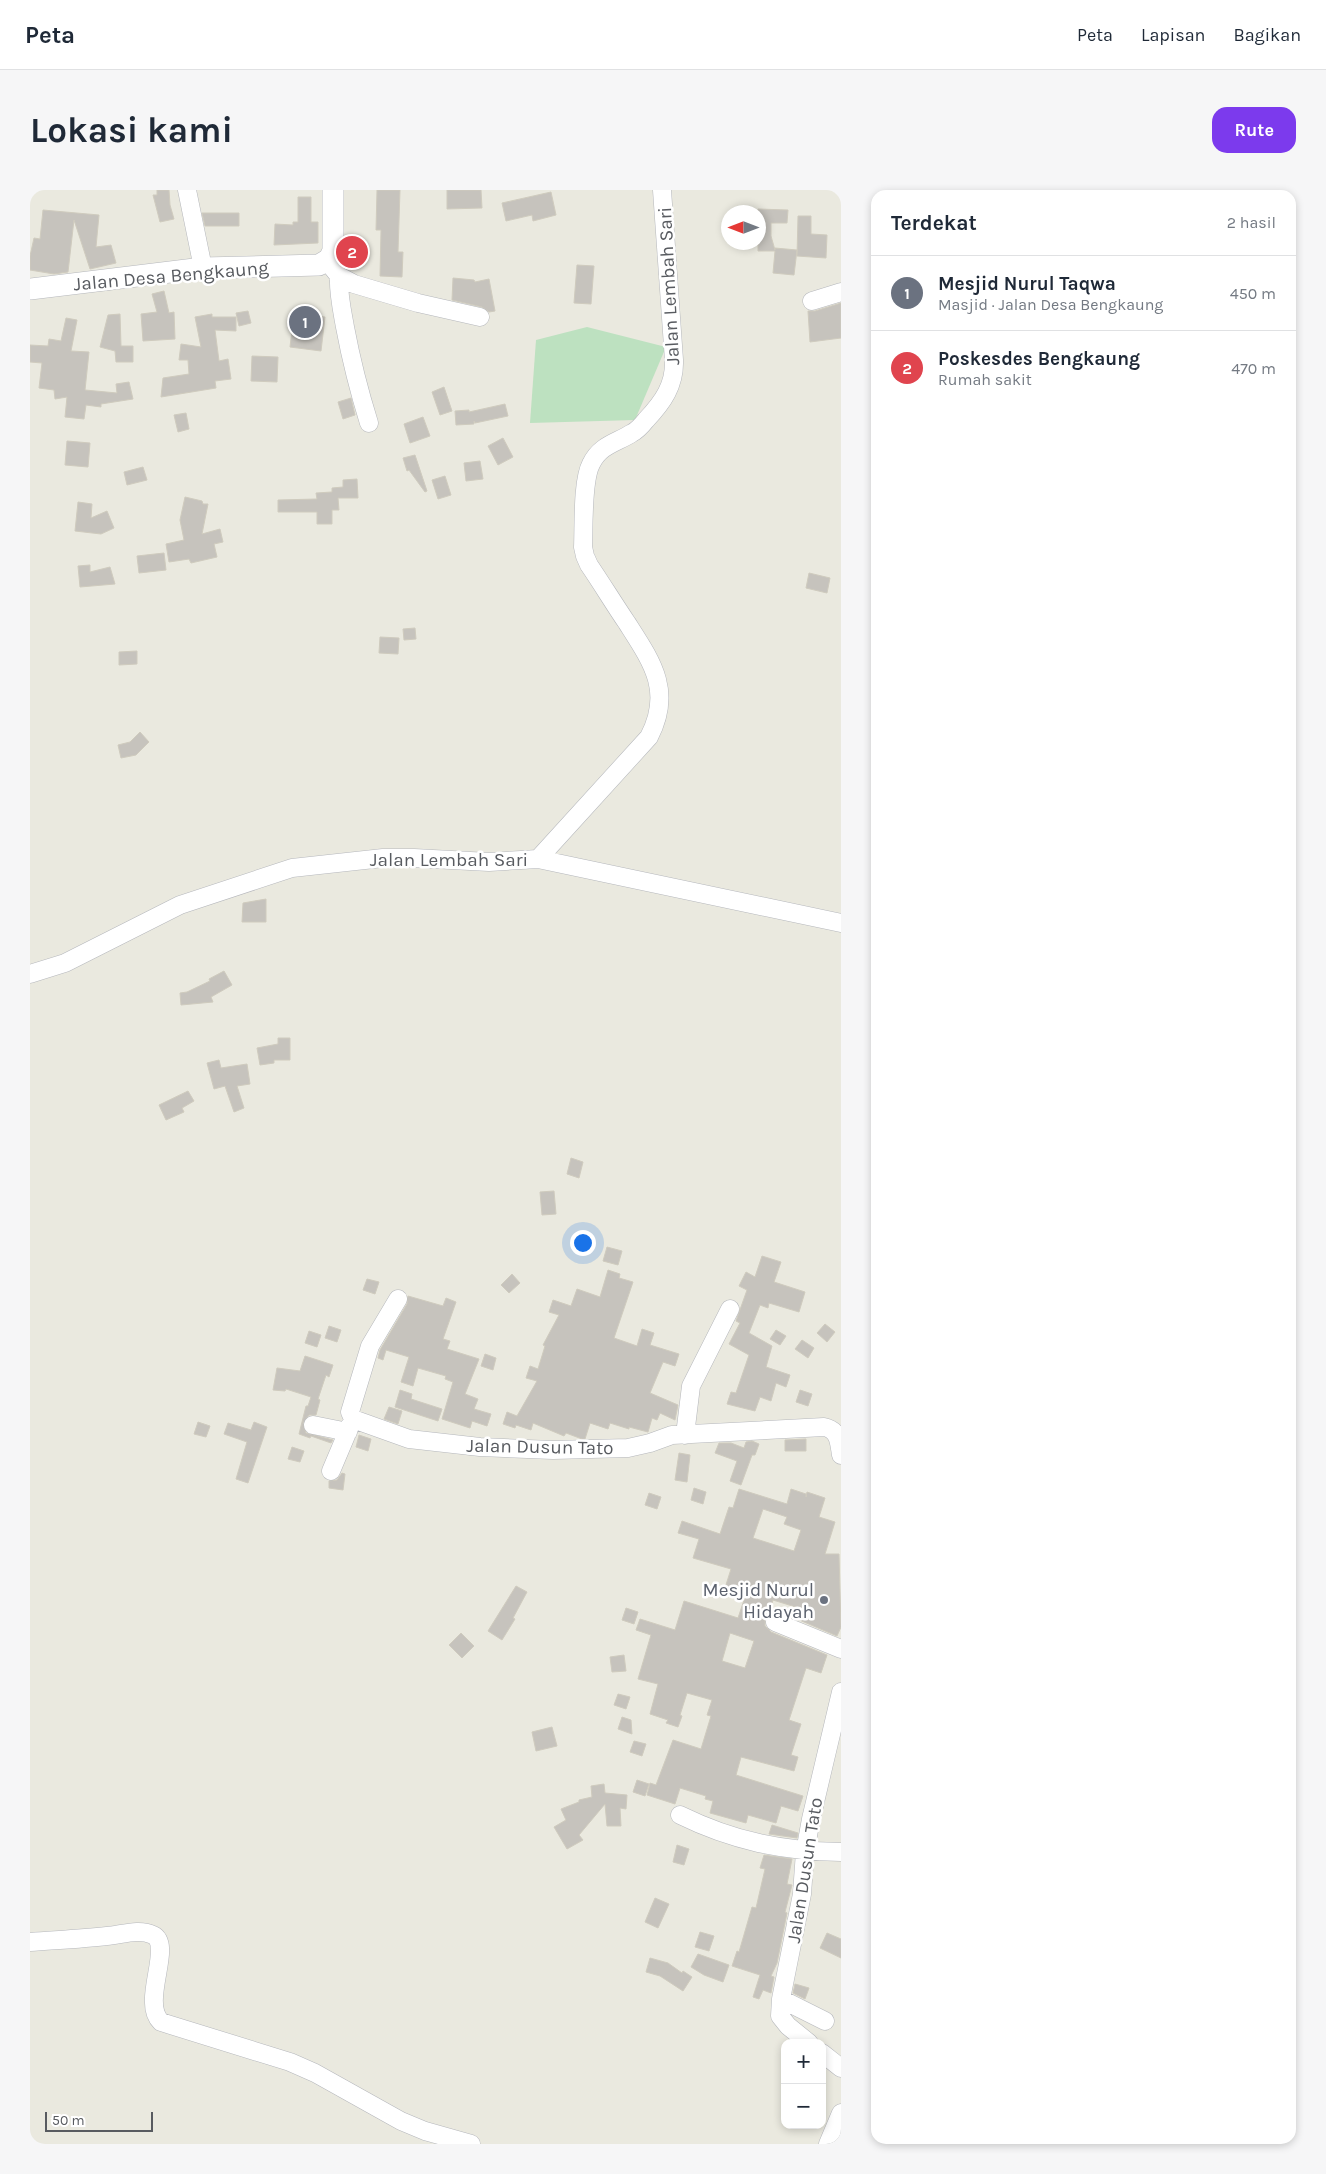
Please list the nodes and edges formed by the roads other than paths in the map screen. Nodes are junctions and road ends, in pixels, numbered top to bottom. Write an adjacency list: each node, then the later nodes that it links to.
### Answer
1 (187, 190): 4 (street)
2 (333, 190): 5 (street)
3 (662, 190): 11 (street, Jalan Lembah Sari)
4 (203, 268): 5 (street, Jalan Desa Bengkaung); 6 (street, Jalan Desa Bengkaung)
5 (333, 269): 9 (street); 10 (street)
6 (30, 289)
7 (841, 292): 8 (street)
8 (812, 301)
9 (480, 317)
10 (369, 422)
11 (538, 859): 12 (street); 13 (street, Jalan Lembah Sari)
12 (841, 923)
13 (30, 974)
14 (398, 1299): 17 (street)
15 (730, 1309): 18 (street)
16 (313, 1425): 17 (street, Jalan Dusun Tato)
17 (351, 1425): 18 (street, Jalan Dusun Tato); 20 (street)
18 (685, 1435): 19 (street, Jalan Dusun Tato)
19 (840, 1443)
20 (331, 1471)
21 (775, 1622): 22 (street)
22 (841, 1649)
23 (841, 1692): 24 (street, Jalan Dusun Tato)
24 (838, 1713): 26 (street, Jalan Dusun Tato)
25 (680, 1815): 26 (street)
26 (805, 1852): 27 (street); 29 (street, Jalan Dusun Tato)
27 (841, 1852)
28 (30, 1942): 35 (street)
29 (781, 1999): 30 (street); 31 (street)
30 (826, 2021)
31 (804, 2039)
32 (826, 2056): 33 (street)
33 (841, 2068)
34 (841, 2113): 36 (street)
35 (471, 2144)
36 (828, 2144)

